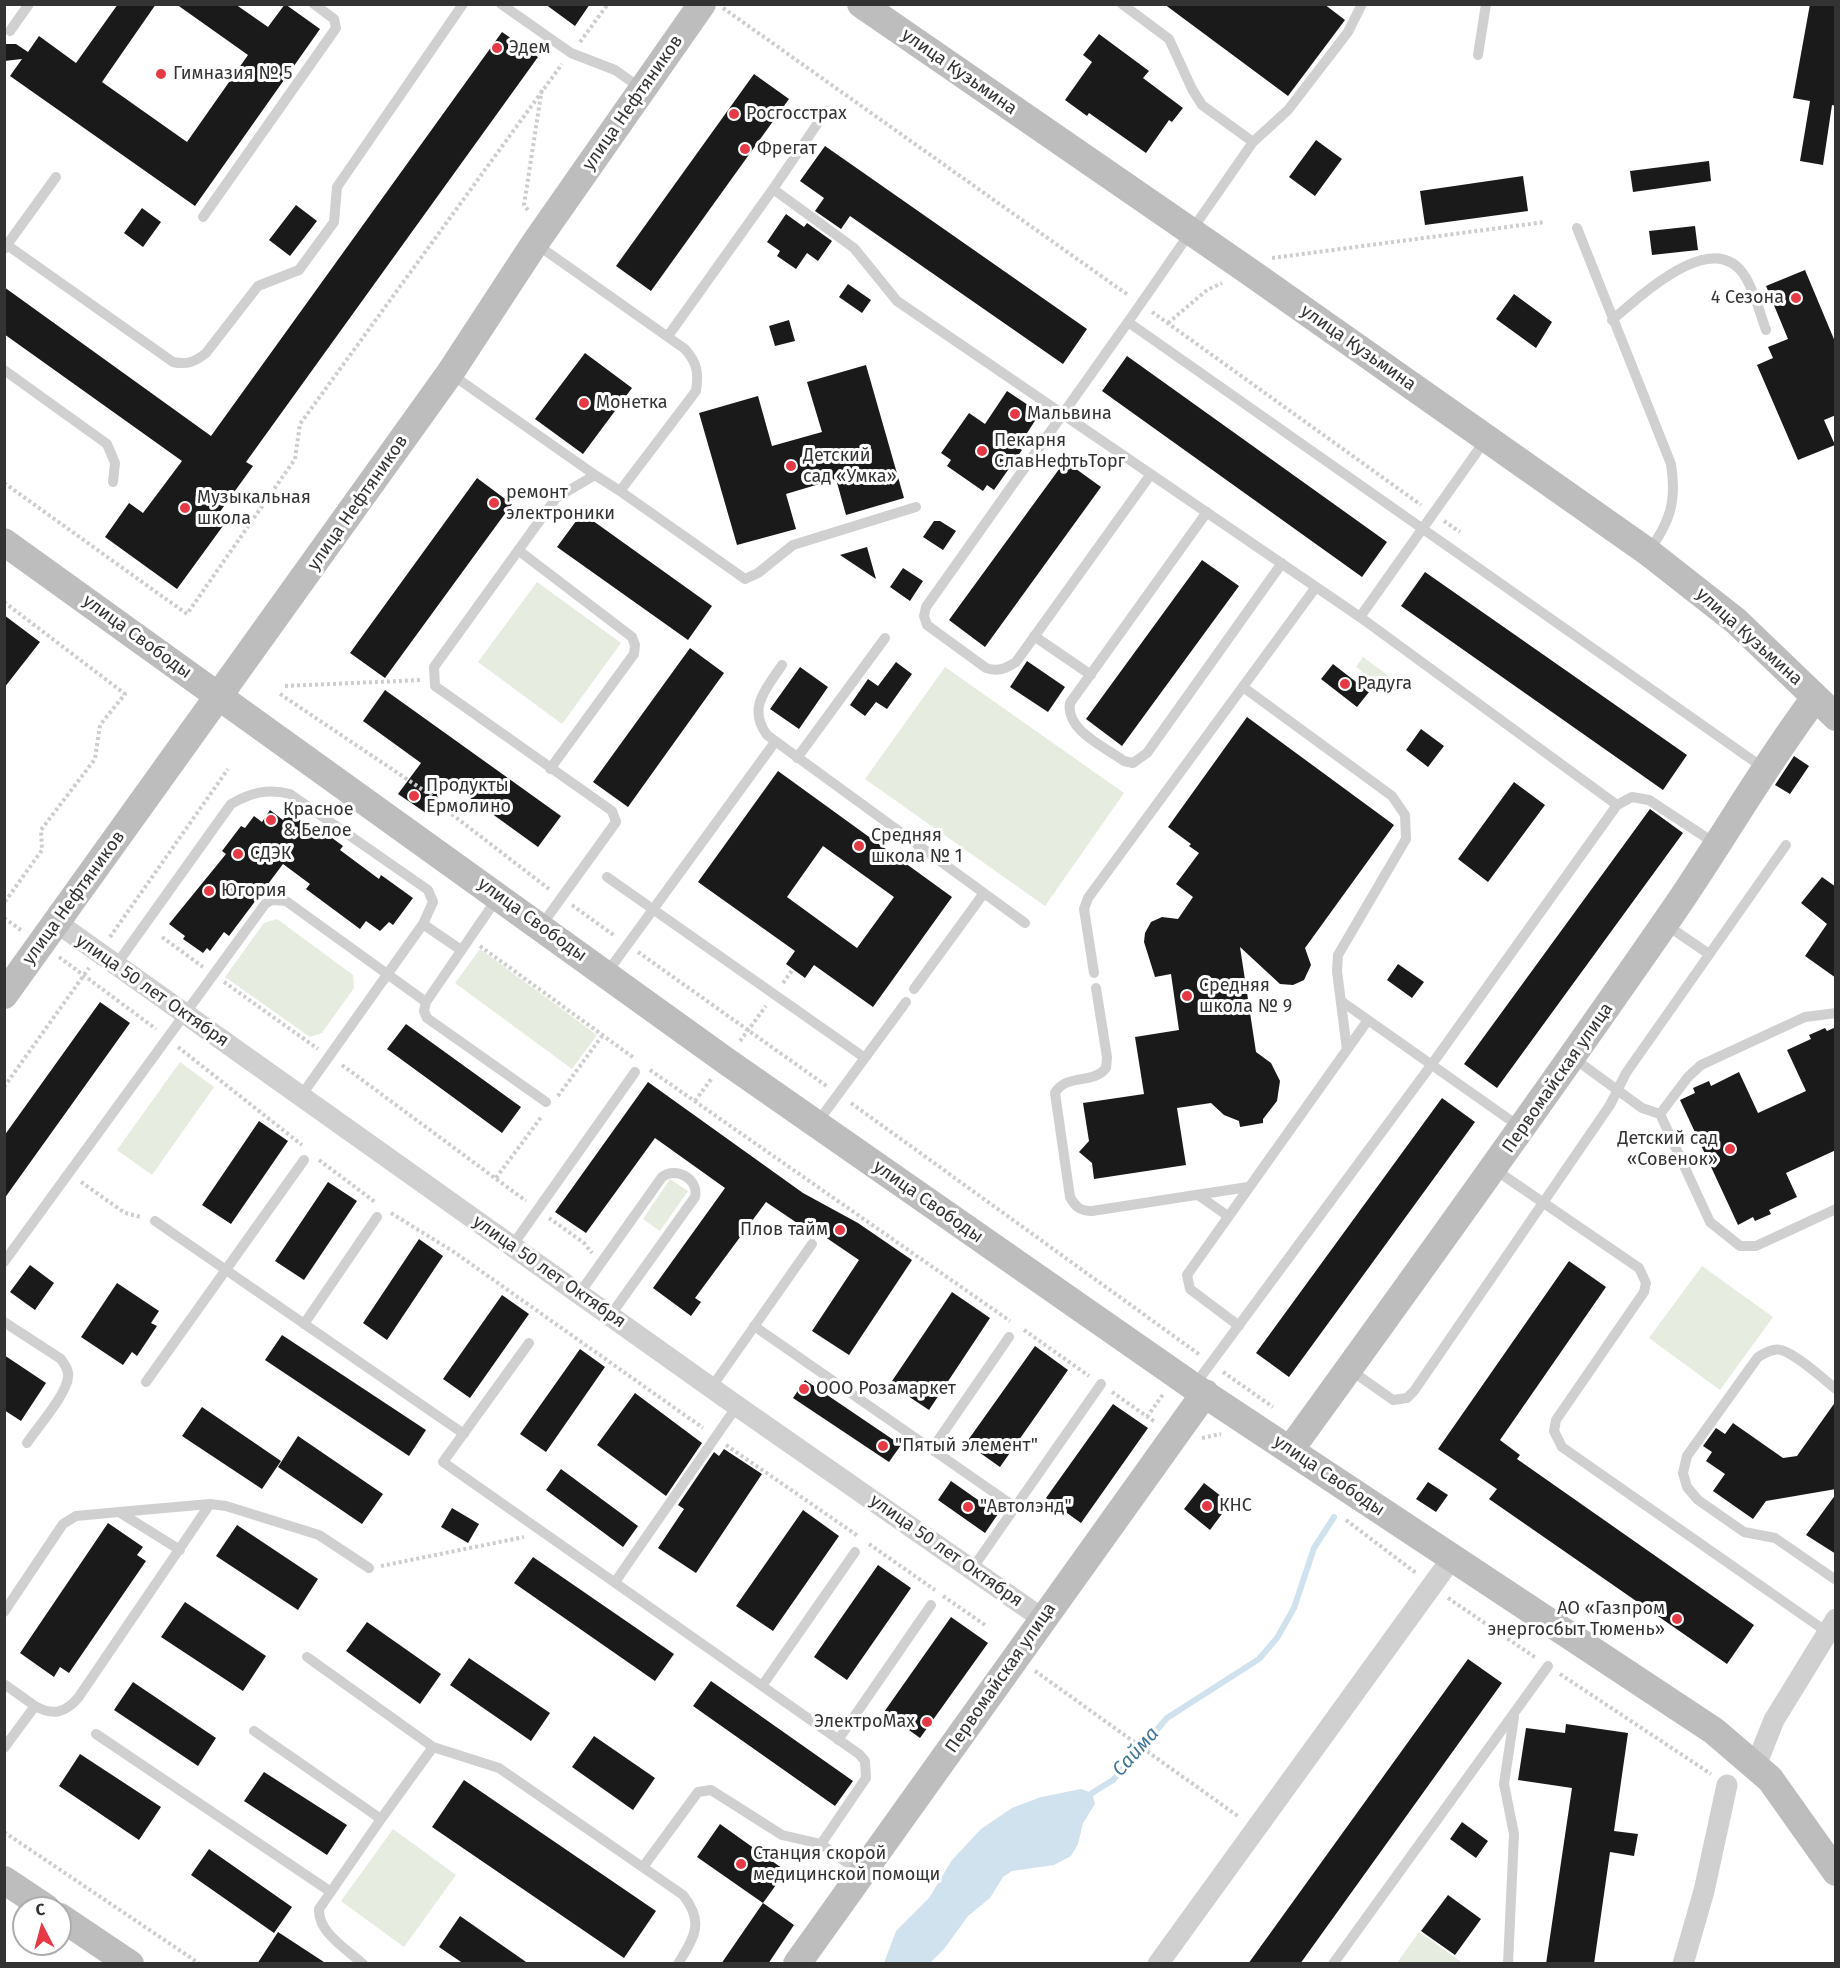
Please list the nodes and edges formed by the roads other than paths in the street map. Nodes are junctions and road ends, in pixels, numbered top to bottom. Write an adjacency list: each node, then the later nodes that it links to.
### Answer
1 (29, 4): 10 (lane)
2 (314, 4): 17 (lane)
3 (463, 4): 21 (lane)
4 (501, 4): 12 (lane)
5 (702, 4): 12 (main road, улица Нефтяников)
6 (861, 4): 19 (main road, улица Кузьмина)
7 (1122, 4): 14 (lane)
8 (1362, 4): 14 (lane)
9 (1486, 4): 11 (lane)
10 (10, 31)
11 (1478, 55)
12 (643, 89): 20 (main road, улица Нефтяников)
13 (826, 111): 16 (lane)
14 (1253, 142): 19 (lane)
15 (56, 177): 21 (lane)
16 (772, 189): 25 (lane); 28 (lane)
17 (203, 217)
18 (1577, 228): 22 (lane)
19 (1191, 232): 23 (lane); 29 (main road, улица Кузьмина)
20 (535, 243): 25 (lane); 27 (main road, улица Нефтяников)
21 (6, 247)
22 (1612, 320): 24 (lane); 39 (lane)
23 (1128, 322): 28 (lane); 36 (lane)
24 (1766, 330)
25 (668, 336): 33 (lane)
26 (4, 370): 32 (lane)
27 (450, 373): 31 (lane); 48 (main road, улица Нефтяников)
28 (1063, 413): 30 (lane); 43 (lane)
29 (1487, 438): 36 (lane); 39 (main road, улица Кузьмина)
30 (1151, 474): 35 (lane); 43 (lane)
31 (595, 476): 33 (lane); 38 (lane)
32 (113, 482)
33 (620, 491): 34 (lane)
34 (916, 507)
35 (1207, 512): 40 (lane); 46 (lane)
36 (1422, 528): 42 (lane); 54 (lane)
37 (4, 542): 48 (main road, улица Свободы)
38 (518, 550): 53 (lane); 53 (lane)
39 (1648, 552): 49 (main road, улица Кузьмина)
40 (1282, 563): 41 (lane); 46 (lane)
41 (1316, 587): 42 (lane); 47 (lane)
42 (1360, 617): 55 (lane)
43 (1034, 636): 46 (lane)
44 (885, 638): 52 (lane)
45 (782, 665): 51 (lane)
46 (1091, 675)
47 (1244, 687): 70 (lane); 76 (lane)
48 (220, 697): 60 (main road, улица Свободы); 66 (main road, улица Нефтяников)
49 (1815, 698): 50 (main road, улица Кузьмина); 54 (main road, Первомайская улица)
50 (1836, 717)
51 (775, 742): 52 (lane); 61 (lane)
52 (797, 758): 59 (lane)
53 (550, 769): 65 (lane)
54 (1765, 769): 57 (main road, Первомайская улица)
55 (1617, 805): 57 (lane); 85 (lane)
56 (1786, 845): 68 (lane)
57 (1719, 846): 64 (main road, Первомайская улица)
58 (607, 877): 61 (lane)
59 (984, 893): 62 (lane); 74 (lane)
60 (499, 896): 65 (main road, улица Свободы); 67 (lane)
61 (653, 909): 72 (lane); 84 (lane)
62 (1025, 923)
63 (423, 924): 67 (lane); 69 (lane); 71 (lane)
64 (1665, 924): 68 (lane); 83 (main road, Первомайская улица)
65 (541, 926): 72 (main road, улица Свободы)
66 (49, 933): 69 (street, улица 50 лет Октября); 75 (main road, улица Нефтяников)
67 (461, 950): 77 (lane)
68 (1709, 954): 87 (lane)
69 (108, 959): 80 (street, улица 50 лет Октября)
70 (1094, 973)
71 (387, 974): 77 (lane); 80 (lane); 88 (lane)
72 (606, 974): 91 (main road, улица Свободы)
73 (1096, 988): 96 (lane)
74 (914, 989)
75 (4, 995)
76 (1341, 1001): 81 (lane); 82 (lane)
77 (426, 1002): 89 (lane)
78 (906, 1002): 84 (lane)
79 (1836, 1012): 90 (lane)
80 (184, 1013): 88 (street, улица 50 лет Октября); 104 (lane)
81 (1368, 1020): 82 (lane); 85 (lane)
82 (1347, 1050): 95 (lane)
83 (1572, 1057): 87 (lane); 92 (main road, Первомайская улица)
84 (865, 1058): 91 (lane)
85 (1432, 1064): 92 (lane); 111 (lane)
86 (637, 1067): 103 (lane)
87 (1618, 1091): 90 (lane); 97 (lane)
88 (301, 1096): 103 (street, улица 50 лет Октября)
89 (546, 1102)
90 (1660, 1114): 98 (lane)
91 (816, 1124): 119 (main road, улица Свободы)
92 (1522, 1129): 94 (main road, Первомайская улица)
93 (304, 1160): 105 (lane)
94 (1494, 1168): 97 (lane); 114 (main road, Первомайская улица)
95 (1248, 1187): 96 (lane); 99 (lane)
96 (1198, 1195): 99 (lane)
97 (1543, 1203): 114 (lane); 138 (lane)
98 (1836, 1209)
99 (1228, 1216): 111 (lane)
100 (377, 1217): 109 (lane)
101 (156, 1221): 105 (lane)
102 (812, 1244): 110 (lane)
103 (512, 1246): 106 (street, улица 50 лет Октября)
104 (4, 1262)
105 (226, 1271): 109 (lane); 115 (lane)
106 (579, 1294): 107 (street, улица 50 лет Октября); 107 (lane)
107 (610, 1316): 117 (street, улица 50 лет Октября)
108 (4, 1322): 122 (lane)
109 (304, 1324): 121 (lane)
110 (754, 1326): 117 (lane); 123 (lane)
111 (1239, 1326): 119 (lane)
112 (1009, 1337): 123 (lane)
113 (529, 1343): 121 (lane)
114 (1349, 1368): 124 (main road, Первомайская улица)
115 (146, 1382)
116 (1101, 1384): 126 (lane)
117 (711, 1388): 120 (street, улица 50 лет Октября)
118 (1836, 1389): 133 (lane)
119 (1199, 1390): 124 (main road, улица Свободы); 137 (main road, Первомайская улица)
120 (737, 1406): 132 (street, улица 50 лет Октября); 134 (lane)
121 (464, 1434): 134 (lane)
122 (27, 1443)
123 (932, 1449): 126 (lane)
124 (1290, 1450): 130 (main road, улица Свободы)
125 (210, 1504): 127 (lane); 128 (lane); 131 (lane)
126 (1015, 1507): 132 (lane)
127 (119, 1512): 128 (lane); 136 (lane)
128 (180, 1550): 143 (lane)
129 (855, 1552): 142 (lane)
130 (1452, 1558): 150 (main road, улица Свободы); 165 (street)
131 (369, 1568)
132 (972, 1569): 137 (street, улица 50 лет Октября)
133 (1836, 1580)
134 (615, 1582): 142 (lane)
135 (931, 1605): 147 (lane)
136 (4, 1612)
137 (1043, 1619): 156 (main road, Первомайская улица)
138 (1831, 1625): 150 (street)
139 (306, 1657): 148 (lane)
140 (1548, 1666): 144 (lane)
141 (4, 1684): 143 (lane)
142 (762, 1686): 147 (lane)
143 (35, 1706): 149 (lane)
144 (1514, 1713): 166 (lane); 167 (lane)
145 (254, 1731): 152 (lane)
146 (96, 1734): 158 (lane)
147 (838, 1740): 153 (lane)
148 (433, 1747): 152 (lane); 154 (lane)
149 (4, 1748)
150 (1756, 1765): 155 (main road, улица Свободы)
151 (1727, 1785): 168 (street)
152 (381, 1819): 158 (lane)
153 (821, 1844): 154 (lane); 156 (lane)
154 (643, 1867): 163 (lane)
155 (1836, 1872)
156 (862, 1873): 164 (main road, Первомайская улица)
157 (4, 1880): 159 (main road)
158 (331, 1892): 162 (lane)
159 (28, 1896)
160 (72, 1925): 161 (main road)
161 (130, 1964)
162 (363, 1964)
163 (678, 1964)
164 (797, 1964)
165 (1158, 1964)
166 (1333, 1964)
167 (1508, 1964)
168 (1683, 1964)

